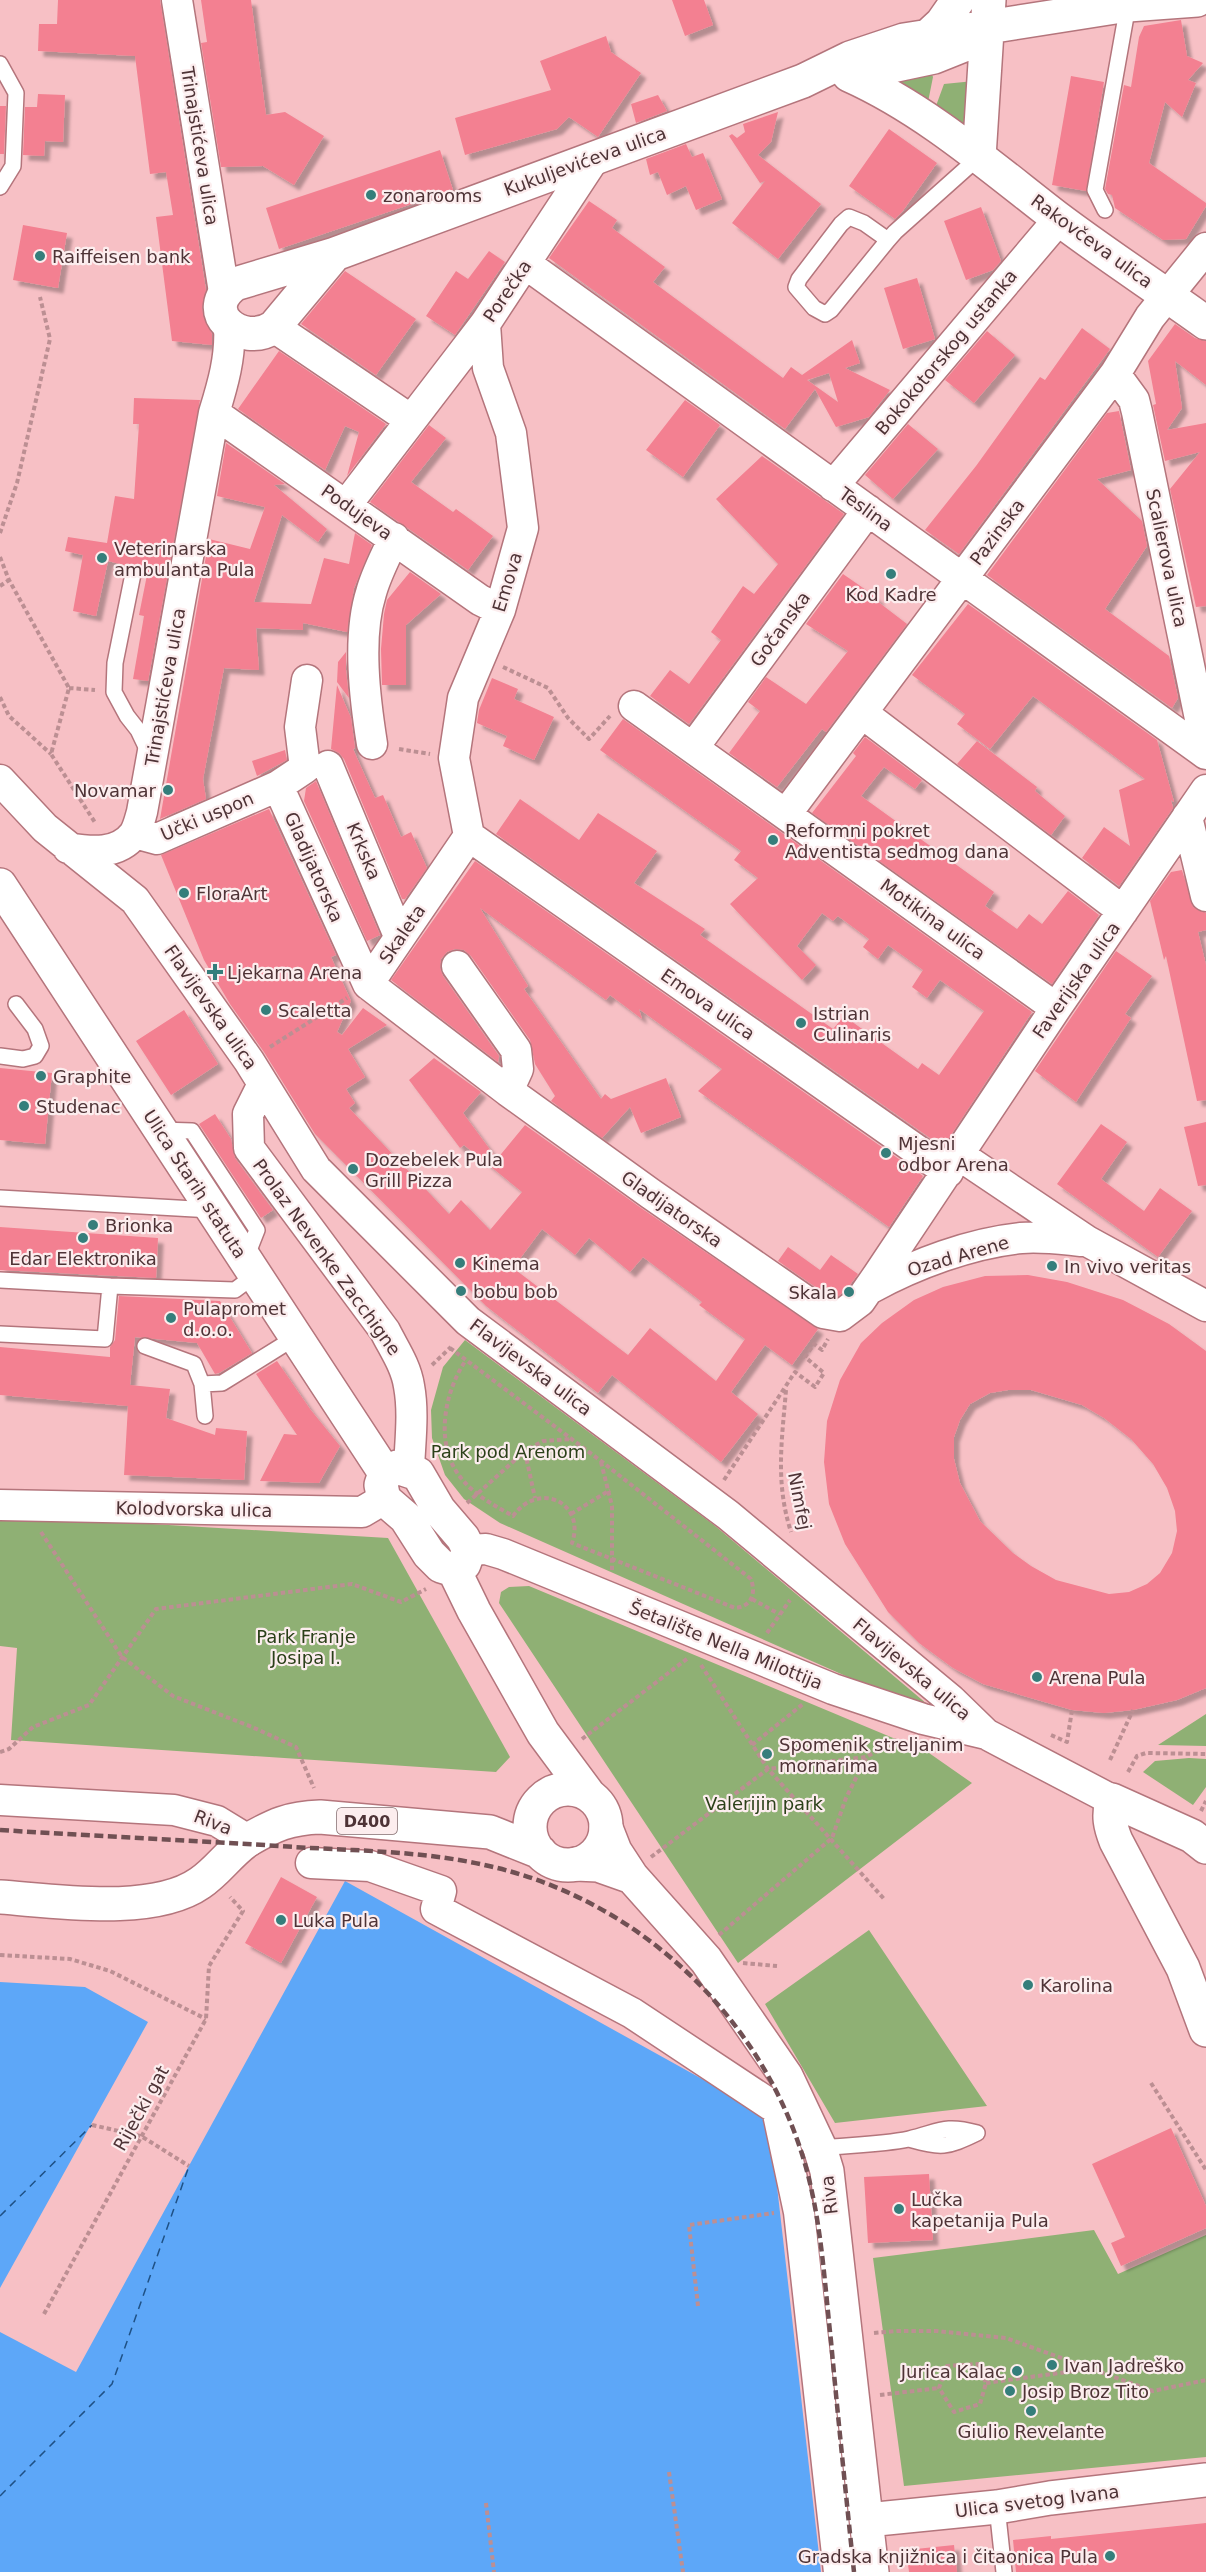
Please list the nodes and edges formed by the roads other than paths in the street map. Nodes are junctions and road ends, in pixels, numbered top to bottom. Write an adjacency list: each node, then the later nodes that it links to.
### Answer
1 (177, 0): 19 (street, Trinajstićeva ulica)
2 (958, 0): 6 (main road)
3 (1197, 0): 4 (main road)
4 (1129, 3): 5 (main road); 13 (lane)
5 (983, 9): 6 (main road, Kukuljevićeva ulica); 8 (main road, Kukuljevićeva ulica); 11 (main road)
6 (928, 36): 9 (main road, Kukuljevićeva ulica)
7 (0, 64): 12 (lane)
8 (849, 75): 9 (main road, Kukuljevićeva ulica); 11 (main road, Rakovčeva ulica)
9 (802, 81): 10 (main road, Kukuljevićeva ulica)
10 (595, 157): 17 (main road, Kukuljevićeva ulica); 18 (street, Porečka)
11 (979, 157): 14 (main road, Rakovčeva ulica); 15 (lane)
12 (0, 187)
13 (1105, 210)
14 (1059, 219): 20 (main road, Rakovčeva ulica); 28 (street, Bokokotorskog ustanka)
15 (888, 240): 15 (lane)
16 (1206, 248): 20 (street, Pazinska)
17 (334, 254): 19 (main road, Kukuljevićeva ulica); 24 (main road)
18 (526, 264): 22 (street, Porečka); 28 (street, Teslina)
19 (224, 291): 23 (main road)
20 (1167, 295): 21 (main road, Rakovčeva ulica); 25 (street, Pazinska)
21 (1206, 323)
22 (485, 324): 27 (street, Porečka); 34 (street, Emova)
23 (229, 326): 24 (main road); 26 (street, Trinajstićeva ulica)
24 (274, 327): 27 (street)
25 (1115, 374): 33 (street, Pazinska); 40 (street, Scalierova ulica)
26 (214, 412): 29 (street, Podujeva); 42 (street, Trinajstićeva ulica)
27 (411, 420): 29 (street, Porečka)
28 (833, 486): 30 (street, Teslina)
29 (347, 504): 31 (street, Podujeva)
30 (868, 510): 33 (street, Teslina); 39 (street, Gočanska)
31 (394, 538): 34 (street, Podujeva); 38 (street)
32 (133, 574): 42 (lane)
33 (963, 579): 37 (street, Pazinska); 41 (street, Teslina)
34 (500, 610): 50 (street, Emova)
35 (307, 680): 45 (street, Učki uspon)
36 (634, 706): 39 (street, Motikina ulica)
37 (862, 713): 47 (street, Pazinska); 54 (street)
38 (372, 744)
39 (693, 747): 47 (street, Motikina ulica)
40 (1206, 748)
41 (1206, 753)
42 (152, 759): 49 (street, Trinajstićeva ulica)
43 (328, 766): 55 (street, Krkska)
44 (0, 780): 51 (street, Flavijevska ulica)
45 (278, 786): 49 (street, Učki uspon); 57 (street, Gladijatorska)
46 (1206, 790): 48 (street, Faverijska ulica)
47 (786, 814): 59 (street, Motikina ulica)
48 (1187, 817): 53 (street); 54 (street, Faverijska ulica)
49 (135, 833): 51 (street)
50 (469, 836): 55 (street, Skaleta); 64 (street, Emova ulica)
51 (68, 848): 61 (street, Flavijevska ulica)
52 (3, 883): 63 (main road, Ulica Starih statuta)
53 (1206, 896)
54 (1124, 911): 59 (street, Faverijska ulica)
55 (399, 936): 57 (street, Skaleta)
56 (457, 966): 62 (street)
57 (368, 984): 62 (street, Gladijatorska)
58 (16, 1004): 60 (lane)
59 (1056, 1008): 64 (street, Faverijska ulica)
60 (0, 1056)
61 (263, 1084): 79 (street, Prolaz Nevenke Zacchigne); 83 (street, Flavijevska ulica)
62 (508, 1091): 73 (street, Gladijatorska)
63 (159, 1130): 66 (main road, Ulica Starih statuta); 68 (lane)
64 (954, 1164): 67 (street, Ozad Arene); 71 (street, Ozad Arene)
65 (0, 1198): 66 (lane)
66 (212, 1210): 68 (main road, Ulica Starih statuta)
67 (1087, 1241): 71 (street, Ozad Arene); 72 (street, Ozad Arene)
68 (250, 1268): 70 (lane); 75 (main road, Ulica Starih statuta)
69 (0, 1280): 70 (lane)
70 (110, 1286): 74 (lane)
71 (868, 1289): 73 (street, Ozad Arene)
72 (1206, 1306)
73 (835, 1326)
74 (0, 1334)
75 (296, 1337): 77 (lane); 79 (main road, Ulica Starih statuta)
76 (145, 1346): 77 (lane)
77 (202, 1384): 78 (lane)
78 (205, 1416)
79 (393, 1480): 80 (street, Kolodvorska ulica); 81 (main road, Ulica Starih statuta)
80 (12, 1505)
81 (451, 1569): 82 (main road); 83 (street, Šetalište Nella Milottija)
82 (543, 1733): 84 (main road); 87 (main road)
83 (986, 1734): 86 (street, Flavijevska ulica)
84 (589, 1795): 87 (main road, D400); 88 (main road)
85 (0, 1800): 90 (street, Riva)
86 (1112, 1800): 91 (main road); 97 (main road)
87 (538, 1804): 89 (main road, Riva / D400); 92 (main road)
88 (606, 1828): 94 (main road); 95 (main road, Riva)
89 (490, 1832): 90 (main road, Riva / D400); 92 (main road, Riva / D400)
90 (248, 1840): 96 (main road)
91 (1206, 1847)
92 (540, 1852): 94 (main road, D400)
93 (310, 1863): 103 (street)
94 (576, 1864): 95 (main road, Riva)
95 (642, 1867): 99 (main road, Riva)
96 (0, 1897)
97 (1206, 2030)
98 (909, 2139): 99 (lane)
99 (820, 2148): 102 (main road, Riva)
100 (1206, 2480): 101 (main road, Ulica svetog Ivana)
101 (997, 2507): 102 (main road, Ulica svetog Ivana); 105 (lane)
102 (867, 2520): 104 (main road, Riva)
103 (839, 2572)
104 (872, 2572)
105 (1004, 2572)

